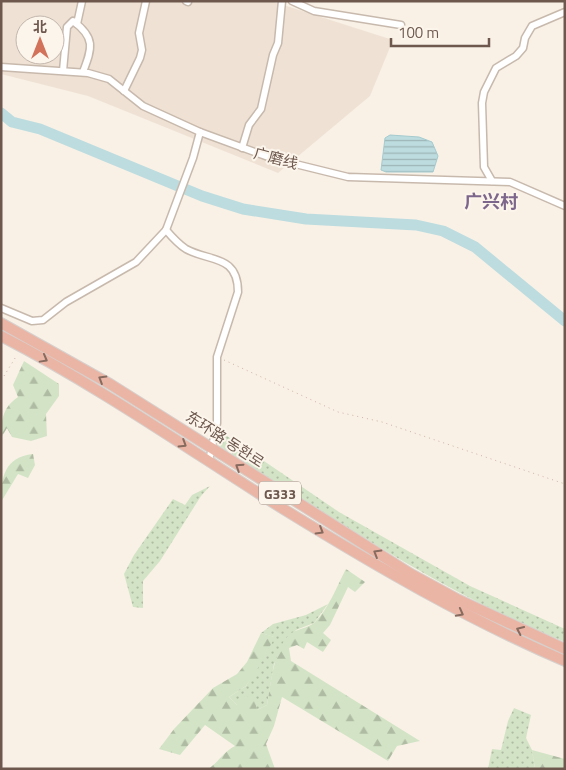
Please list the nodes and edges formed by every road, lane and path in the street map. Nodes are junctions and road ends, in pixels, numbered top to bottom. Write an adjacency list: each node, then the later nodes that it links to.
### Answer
1 (82, 1): 6 (street)
2 (146, 1): 11 (street)
3 (282, 1): 13 (street)
4 (292, 1): 7 (street)
5 (565, 12): 14 (street)
6 (77, 24): 9 (street); 10 (street)
7 (401, 25)
8 (1, 67): 9 (street, 广磨线)
9 (63, 71): 10 (street, 广磨线)
10 (83, 72): 11 (street, 广磨线)
11 (124, 91): 12 (street, 广磨线)
12 (200, 132): 13 (street, 广磨线); 16 (street)
13 (242, 148): 14 (street, 广磨线)
14 (492, 181): 15 (street, 广磨线)
15 (565, 206)
16 (166, 230): 17 (street); 21 (street)
17 (1, 308)
18 (1, 323): 23 (highway, 东环路 동환로 / G333, one-way to 18)
19 (1, 336): 20 (highway, 东环路 동환로 / G333)
20 (22, 347): 22 (path); 24 (highway, 东环路 동환로 / G333, one-way to 24)
21 (217, 357): 23 (street); 25 (path)
22 (4, 376)
23 (213, 450): 24 (street); 26 (highway, 东环路 동환로 / G333, one-way to 23)
24 (209, 461): 27 (highway, 东环路 동환로 / G333, one-way to 27)
25 (565, 484)
26 (565, 650)
27 (565, 661)

